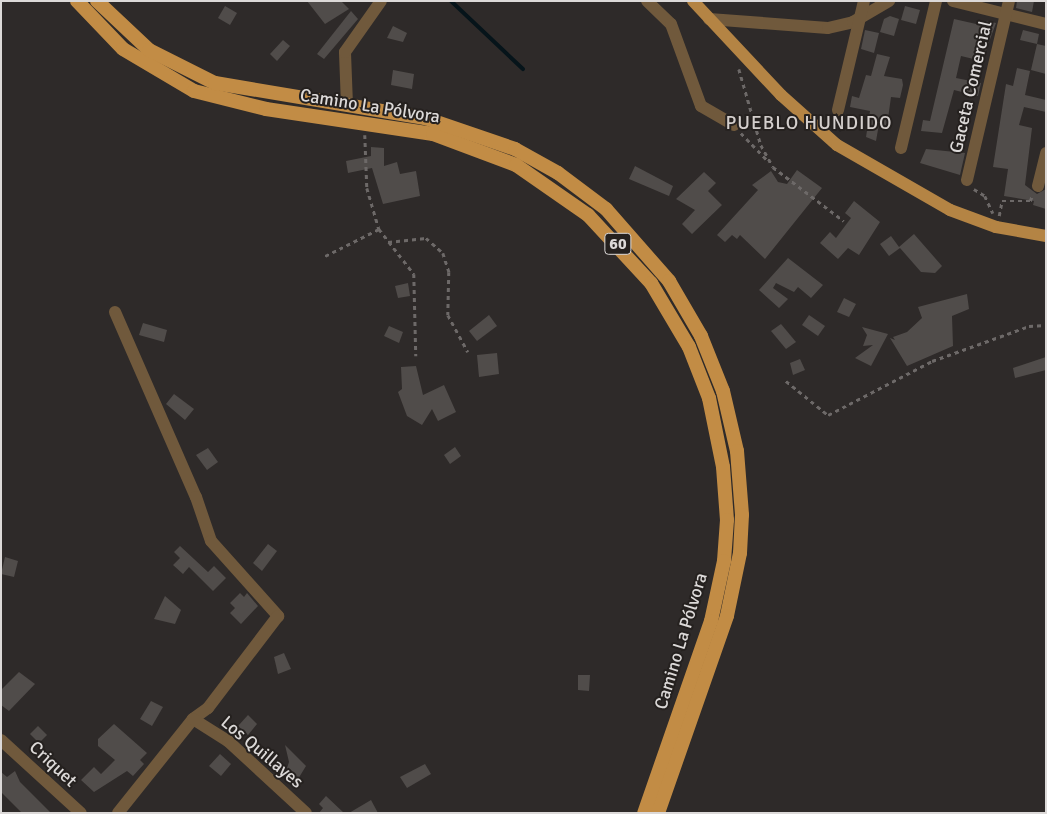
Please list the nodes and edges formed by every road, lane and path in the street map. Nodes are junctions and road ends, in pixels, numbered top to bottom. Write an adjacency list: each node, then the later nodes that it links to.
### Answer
1 (77, 1): 18 (highway, Camino La Pólvora / 60)
2 (97, 1): 16 (highway, Camino La Pólvora / 60)
3 (381, 1): 16 (street)
4 (647, 1): 19 (street)
5 (693, 1): 13 (main road)
6 (864, 1): 12 (street)
7 (889, 1): 12 (street)
8 (936, 1): 20 (street)
9 (953, 1): 11 (street)
10 (1009, 1): 11 (street, Gaceta Comercial)
11 (1006, 14): 14 (street); 23 (street, Gaceta Comercial)
12 (860, 18): 13 (street); 17 (street)
13 (709, 19): 30 (main road)
14 (1046, 24)
15 (737, 63): 22 (path)
16 (347, 105): 44 (highway, Camino La Pólvora / 60)
17 (838, 110)
18 (365, 121): 29 (path); 43 (highway, Camino La Pólvora / 60)
19 (734, 125): 22 (path)
20 (900, 148)
21 (1046, 153): 24 (street)
22 (771, 165): 28 (path)
23 (969, 183): 26 (path)
24 (1038, 186)
25 (1030, 201): 27 (path)
26 (991, 206)
27 (1000, 212)
28 (844, 221)
29 (380, 229): 31 (path); 32 (path)
30 (1046, 236)
31 (388, 242): 35 (path); 36 (path)
32 (325, 256)
33 (115, 312): 38 (street)
34 (1046, 325): 37 (path)
35 (468, 352)
36 (416, 356)
37 (786, 381)
38 (193, 719): 41 (street); 42 (street, Los Quillayes)
39 (1, 740): 40 (street, Criquet)
40 (81, 813)
41 (118, 813)
42 (306, 813)
43 (644, 813)
44 (658, 813)

